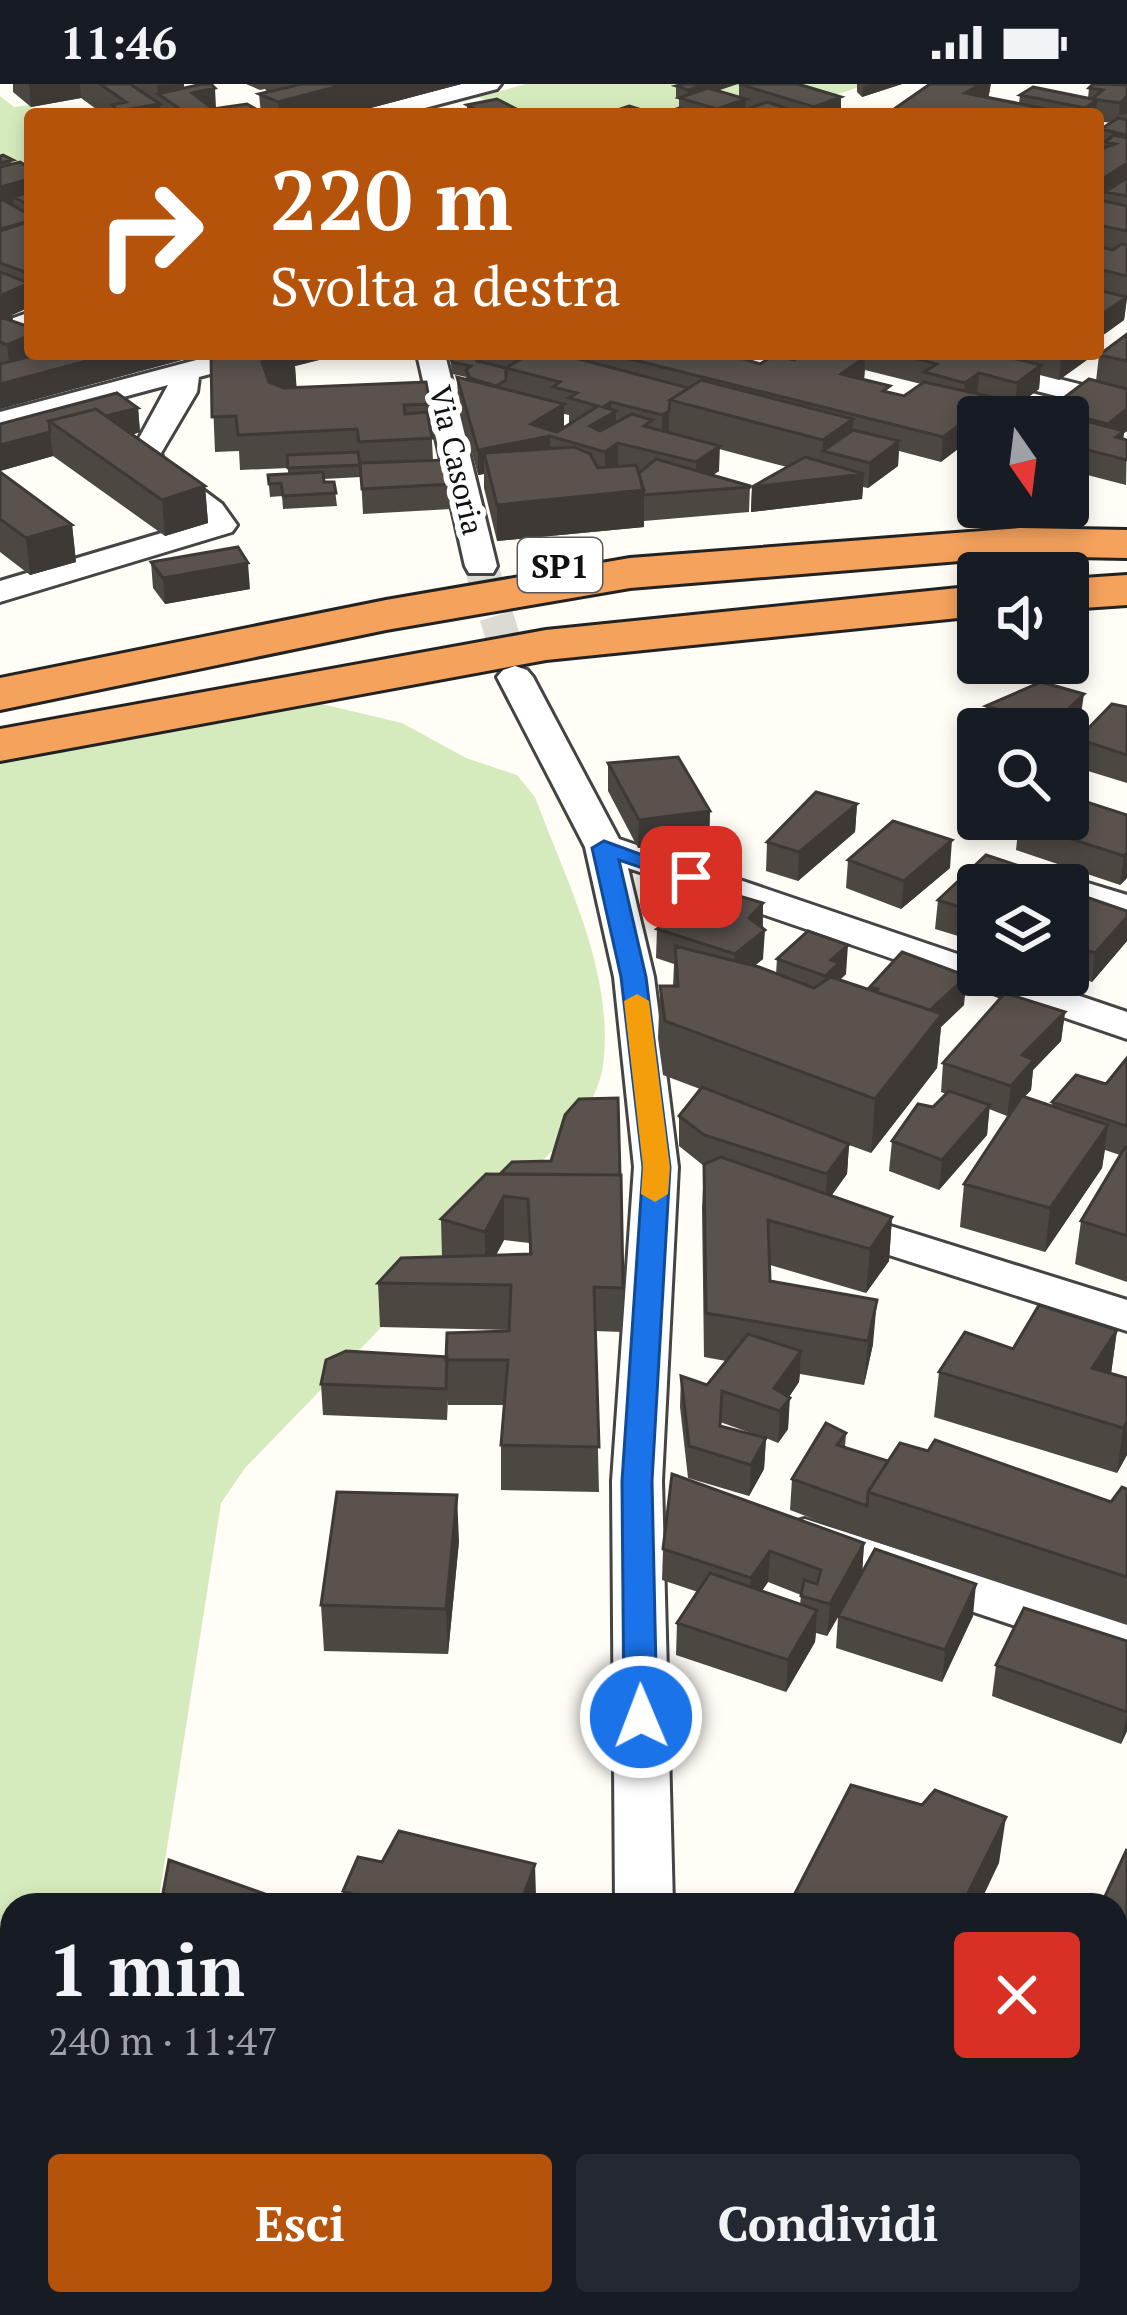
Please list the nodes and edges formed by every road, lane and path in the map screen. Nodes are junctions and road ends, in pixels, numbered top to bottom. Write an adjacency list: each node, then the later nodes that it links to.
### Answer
1 (489, 84): 2 (street)
2 (397, 108)
3 (230, 360): 6 (street)
4 (433, 360): 11 (street, Via Casoria)
5 (948, 360): 7 (street)
6 (185, 372): 8 (street); 13 (street)
7 (1127, 405)
8 (0, 421)
9 (1127, 521): 16 (highway, SP1)
10 (1127, 544): 20 (highway, SP1)
11 (481, 566)
12 (1127, 590): 14 (highway)
13 (0, 592)
14 (1089, 593)
15 (957, 603): 21 (highway)
16 (260, 620): 17 (highway); 18 (highway, SP1)
17 (0, 650)
18 (0, 671)
19 (514, 676): 22 (street)
20 (0, 694)
21 (0, 746)
22 (604, 848): 25 (street); 30 (street)
23 (1089, 896): 24 (street)
24 (1127, 908)
25 (1127, 1026)
26 (787, 1208): 27 (street)
27 (1127, 1316)
28 (748, 1518): 29 (street)
29 (1127, 1643)
30 (644, 1893)

